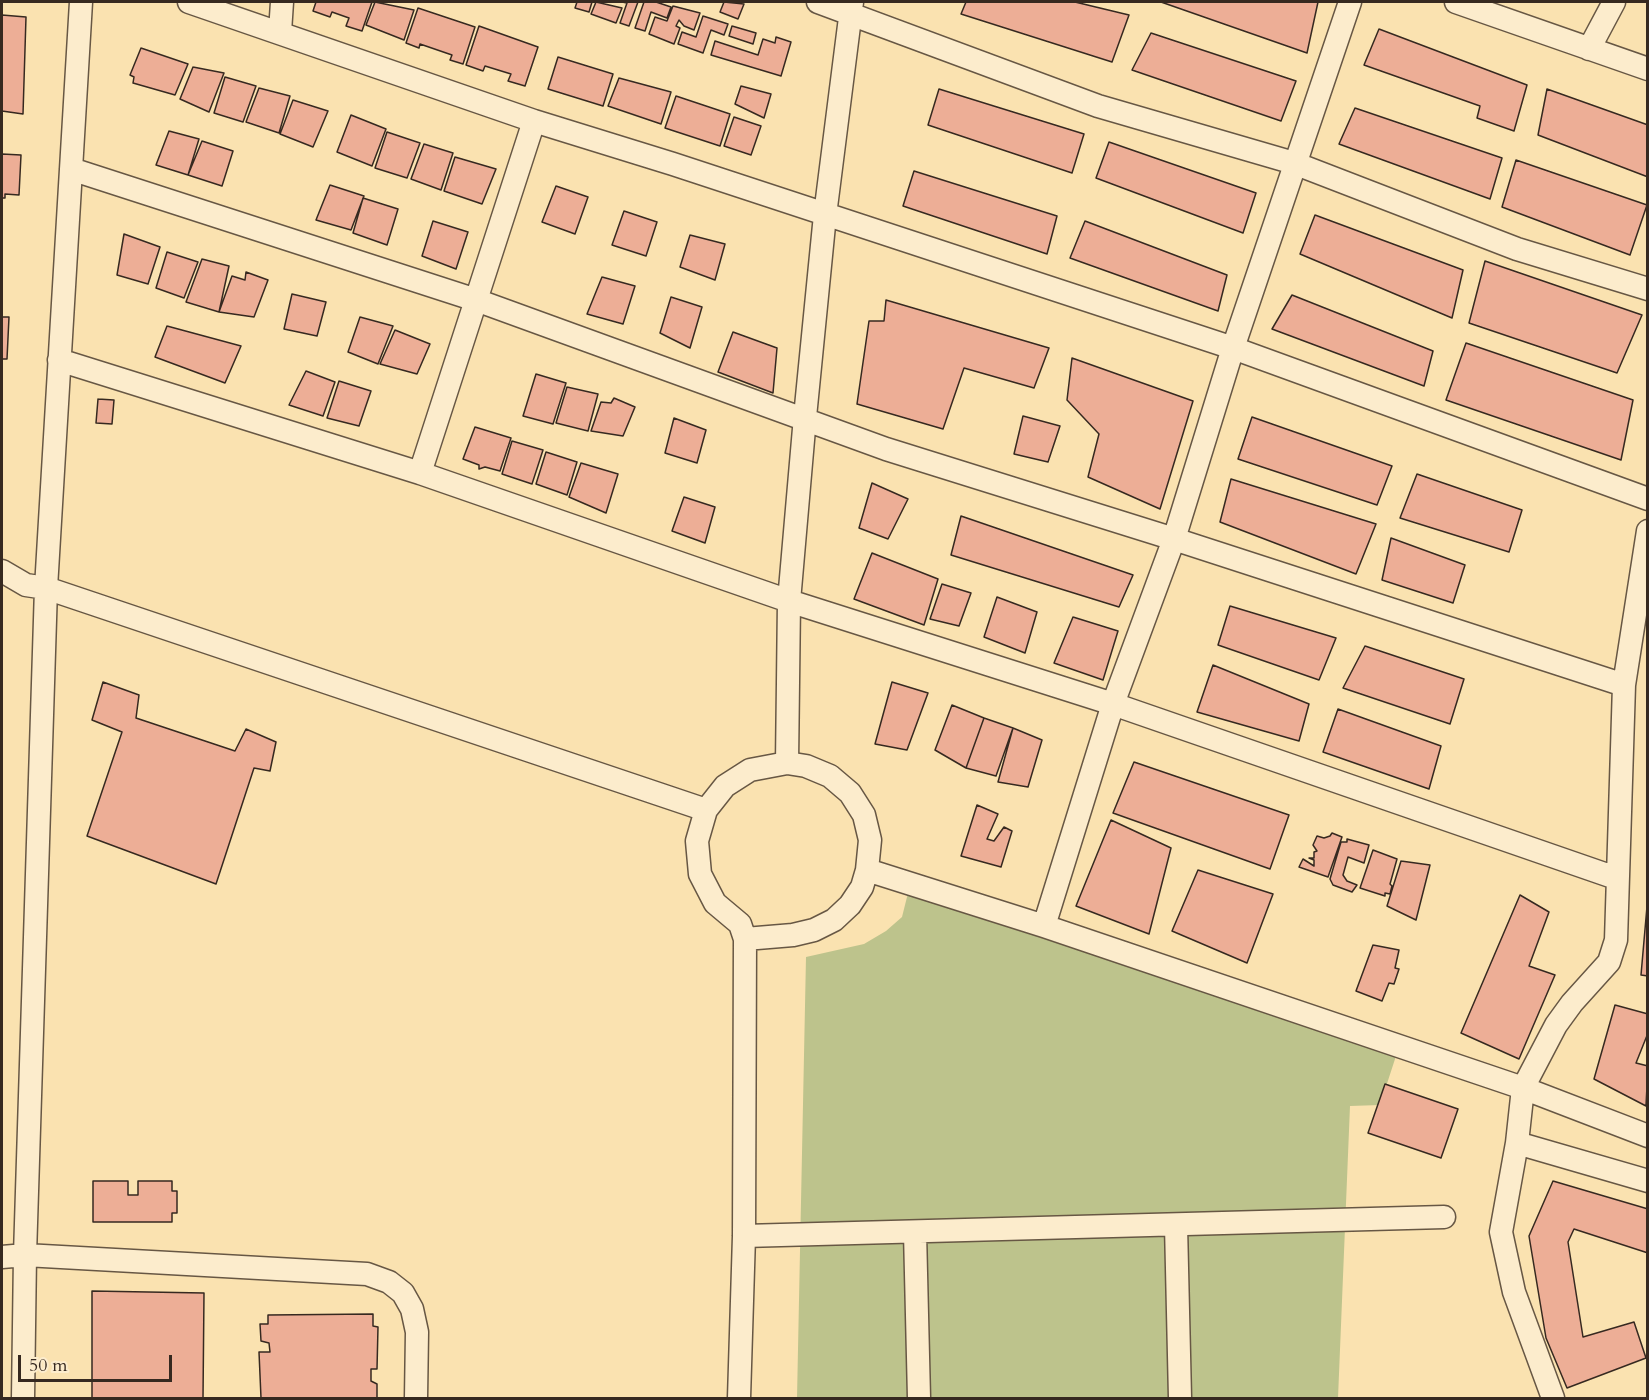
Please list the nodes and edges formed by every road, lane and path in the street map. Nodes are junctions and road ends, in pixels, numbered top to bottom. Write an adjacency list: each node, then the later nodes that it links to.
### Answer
1 (81, 2): 14 (street)
2 (189, 2): 9 (street)
3 (282, 2): 9 (street)
4 (818, 2): 8 (street)
5 (1350, 2): 13 (street)
6 (1456, 2): 10 (street)
7 (1614, 2): 10 (street)
8 (851, 7): 13 (street); 15 (street)
9 (280, 32): 12 (street)
10 (1589, 49): 11 (street)
11 (1647, 69)
12 (534, 121): 15 (street); 17 (street)
13 (1294, 163): 16 (street); 18 (street)
14 (71, 169): 17 (street); 19 (street)
15 (825, 215): 18 (street); 20 (street)
16 (1647, 289)
17 (476, 300): 20 (street); 21 (street)
18 (1233, 348): 22 (street); 24 (street)
19 (59, 360): 21 (street); 26 (street)
20 (805, 417): 24 (street); 28 (street)
21 (420, 473): 28 (street)
22 (1647, 499)
23 (1647, 531): 29 (street)
24 (1174, 539): 29 (street); 30 (street)
25 (2, 571): 26 (street)
26 (36, 587): 27 (street); 32 (street); 45 (street)
27 (2, 593)
28 (789, 601): 30 (street); 31 (street)
29 (1624, 685): 34 (street)
30 (1113, 704): 34 (street); 35 (street)
31 (787, 763): 32 (street); 33 (street)
32 (706, 810): 36 (street)
33 (867, 870): 35 (street); 36 (street)
34 (1616, 878): 37 (street)
35 (1044, 926): 37 (street)
36 (745, 939): 44 (street)
37 (1523, 1088): 38 (street); 39 (street)
38 (1647, 1136)
39 (1517, 1143): 40 (street); 52 (street)
40 (1647, 1181)
41 (1444, 1217): 42 (street)
42 (1176, 1224): 43 (street); 51 (street)
43 (915, 1232): 44 (street); 50 (street)
44 (744, 1236): 49 (street)
45 (25, 1255): 46 (street); 47 (street); 48 (street)
46 (2, 1257)
47 (23, 1398)
48 (416, 1398)
49 (739, 1398)
50 (919, 1398)
51 (1180, 1398)
52 (1553, 1398)

